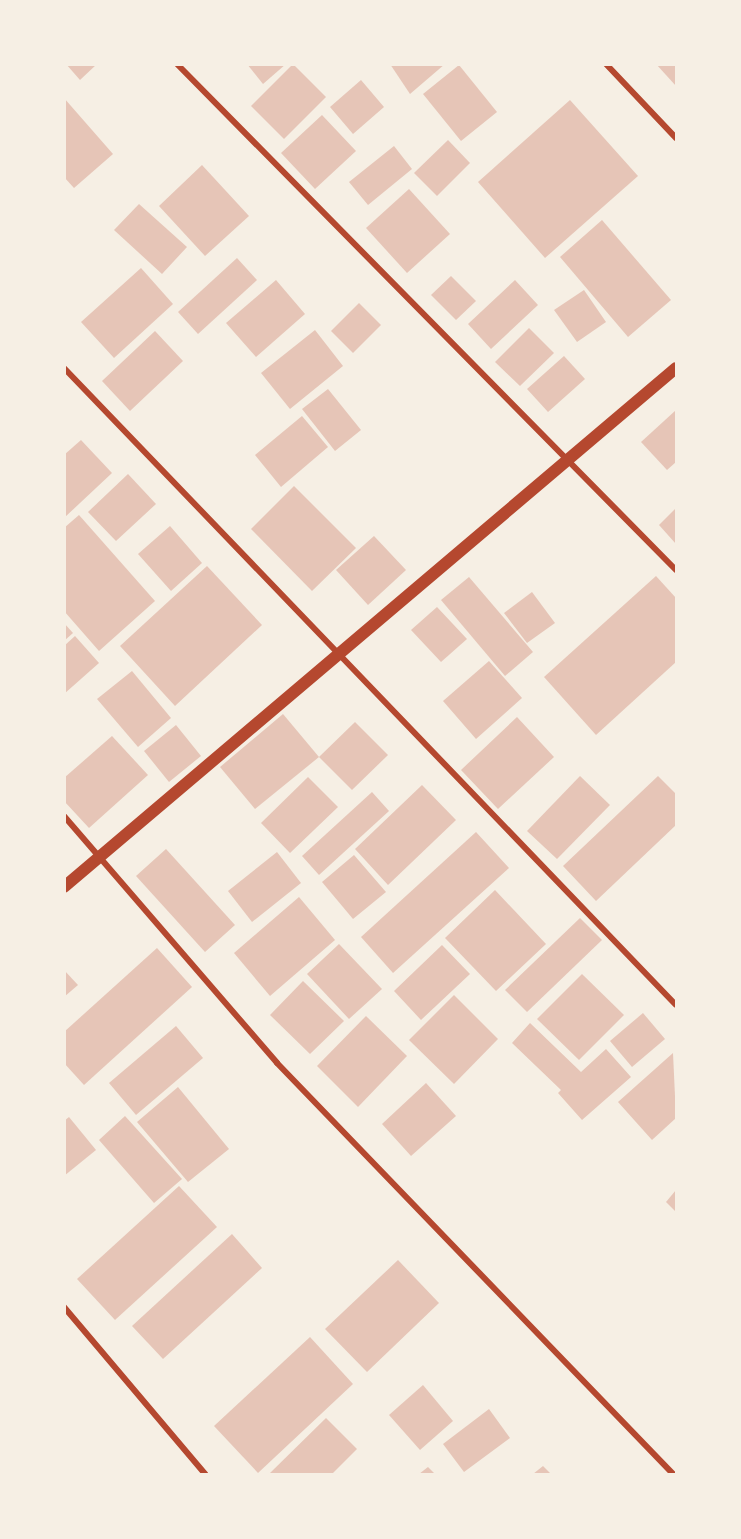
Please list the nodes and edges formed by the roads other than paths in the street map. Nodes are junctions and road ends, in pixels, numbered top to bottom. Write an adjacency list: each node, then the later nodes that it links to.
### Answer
1 (177, 64): 6 (street)
2 (606, 64): 3 (street)
3 (676, 138)
4 (64, 368): 8 (street)
5 (676, 368): 6 (main road)
6 (569, 459): 7 (street); 8 (main road)
7 (676, 570)
8 (341, 656): 10 (main road); 12 (street)
9 (64, 816): 10 (street)
10 (101, 857): 11 (main road); 15 (street)
11 (64, 887)
12 (676, 1005)
13 (64, 1307): 14 (street)
14 (205, 1474)
15 (673, 1474)

